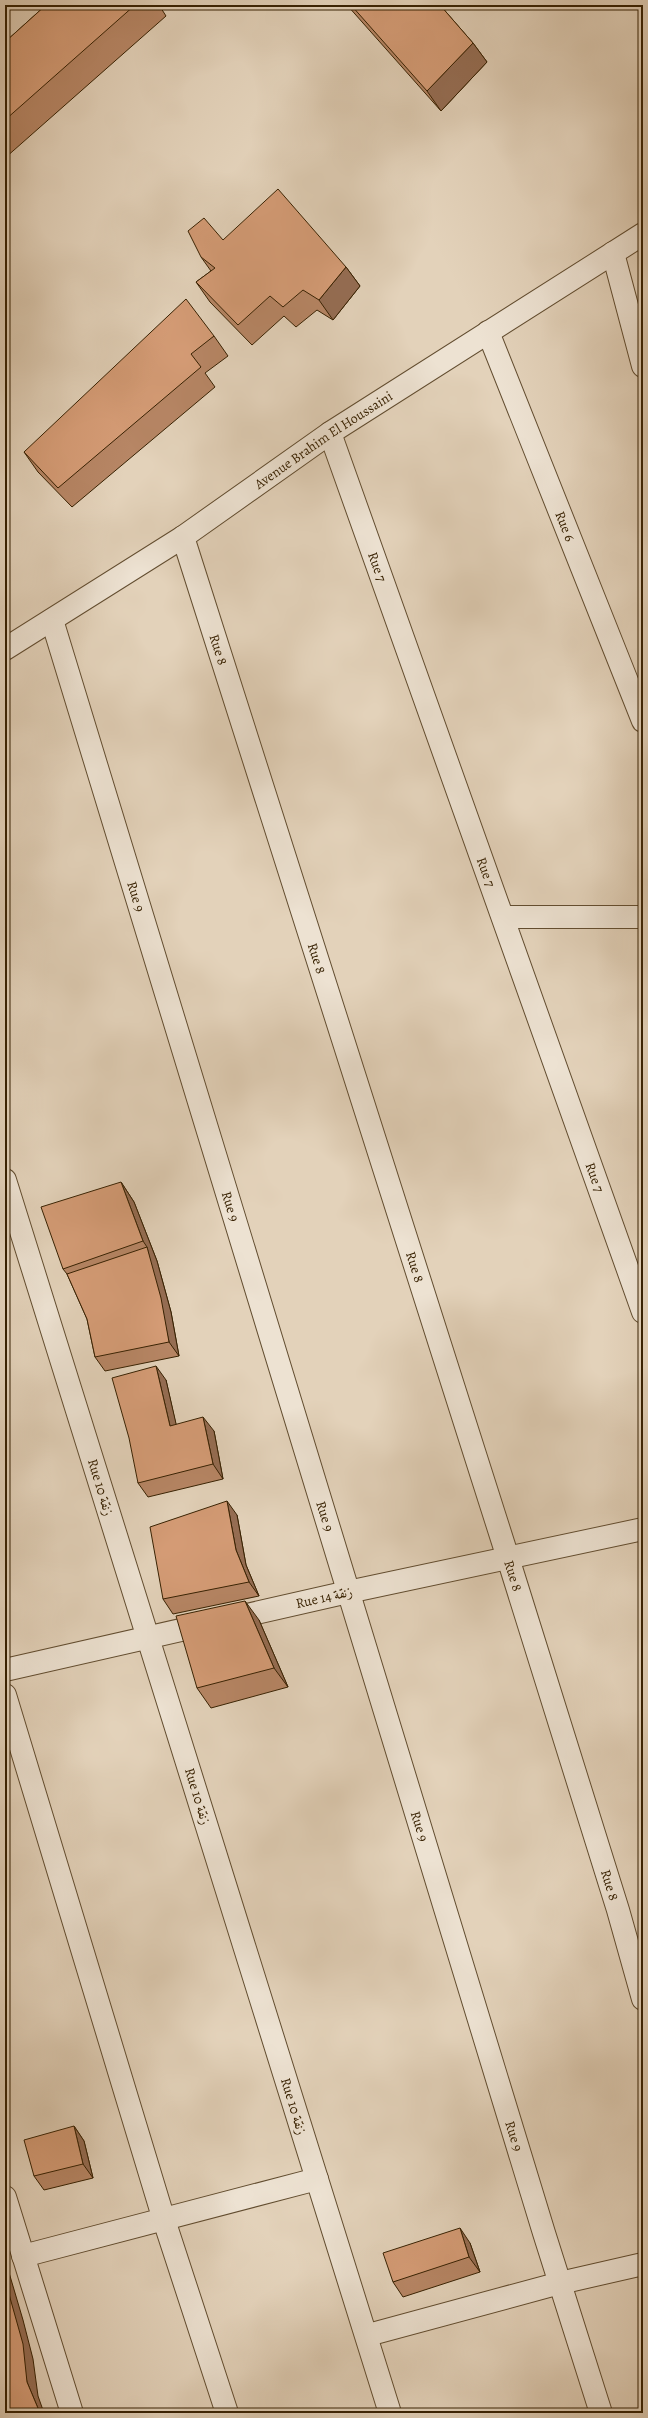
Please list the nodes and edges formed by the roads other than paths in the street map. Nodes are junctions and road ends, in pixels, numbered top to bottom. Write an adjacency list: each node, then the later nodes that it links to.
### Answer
1 (643, 234): 2 (street, Avenue Brahim El Houssaini)
2 (613, 254): 3 (street, Avenue Brahim El Houssaini); 4 (street)
3 (488, 332): 5 (street, Avenue Brahim El Houssaini); 9 (street, Rue 6)
4 (643, 366)
5 (330, 433): 6 (street, Avenue Brahim El Houssaini); 10 (street, Rue 7)
6 (183, 537): 7 (street, Avenue Brahim El Houssaini); 15 (street, Rue 8)
7 (52, 620): 8 (street, Avenue Brahim El Houssaini); 16 (street, Rue 9)
8 (5, 649)
9 (643, 721)
10 (502, 917): 11 (street); 13 (street, Rue 7)
11 (643, 917)
12 (5, 1180): 17 (street, Rue 10 زنقة)
13 (643, 1312)
14 (643, 1529): 15 (street, Rue 14 زنقة)
15 (508, 1558): 16 (street, Rue 14 زنقة); 20 (street, Rue 8)
16 (348, 1592): 17 (street, Rue 14 زنقة); 27 (street, Rue 9)
17 (148, 1638): 18 (street, Rue 14 زنقة); 22 (street, Rue 10 زنقة)
18 (5, 1670)
19 (5, 1695): 24 (street)
20 (638, 1957): 21 (street, Rue 8)
21 (643, 1999)
22 (317, 2179): 24 (street); 28 (street, Rue 10 زنقة)
23 (5, 2197): 25 (street)
24 (164, 2220): 25 (street); 30 (street)
25 (23, 2256): 29 (street)
26 (643, 2264): 27 (street)
27 (560, 2283): 28 (street); 32 (street, Rue 9)
28 (368, 2335): 31 (street, Rue 10 زنقة)
29 (72, 2413)
30 (227, 2413)
31 (390, 2413)
32 (601, 2413)

